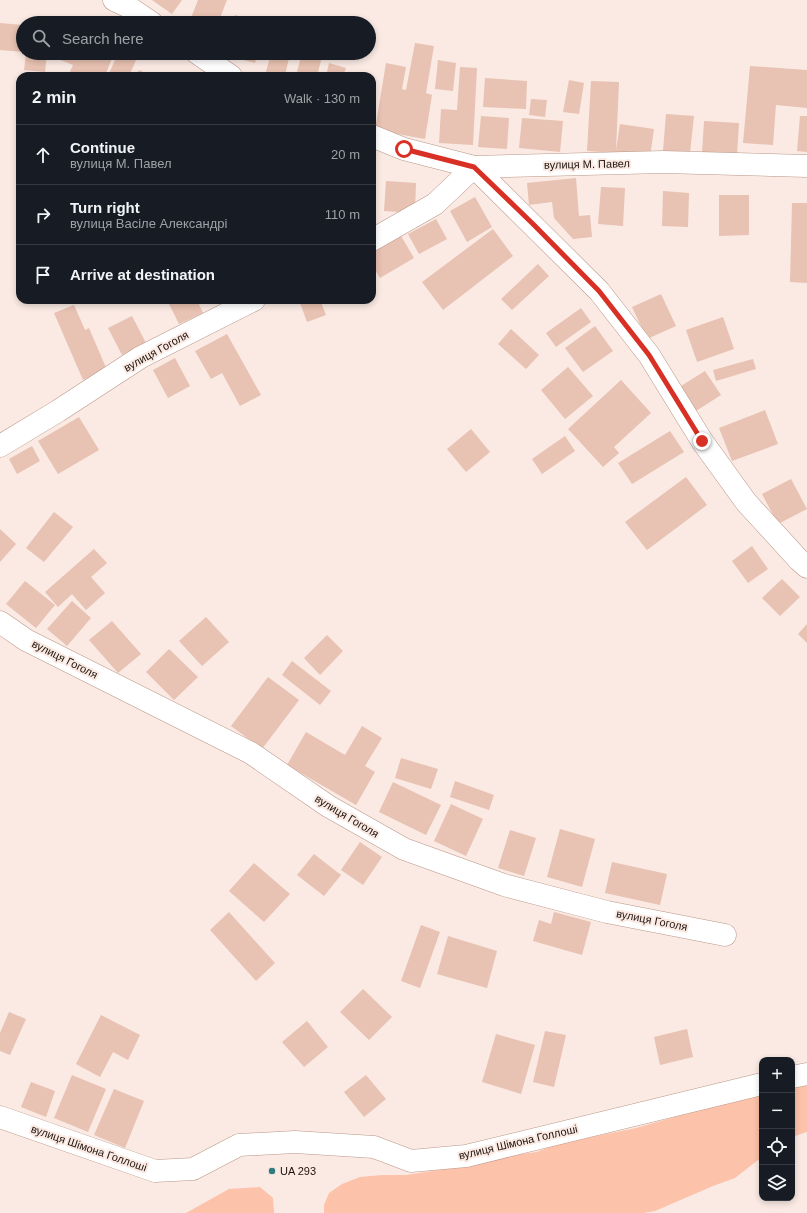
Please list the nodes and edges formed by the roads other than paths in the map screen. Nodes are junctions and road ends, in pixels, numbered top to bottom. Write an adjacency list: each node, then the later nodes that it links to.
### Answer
1 (114, 0): 2 (street)
2 (142, 16)
3 (207, 60): 4 (street)
4 (225, 72)
5 (376, 138): 7 (street, вулиця М. Павел)
6 (807, 166): 7 (street, вулиця М. Павел)
7 (474, 167): 8 (street); 11 (street)
8 (376, 238)
9 (246, 304): 10 (street, вулиця Гоголя)
10 (0, 446)
11 (807, 567)
12 (0, 622): 13 (street, вулиця Гоголя)
13 (725, 934)
14 (807, 1074): 15 (street)
15 (795, 1076)
16 (759, 1085): 17 (street, вулиця Шімона Голлоші)
17 (0, 1117)

